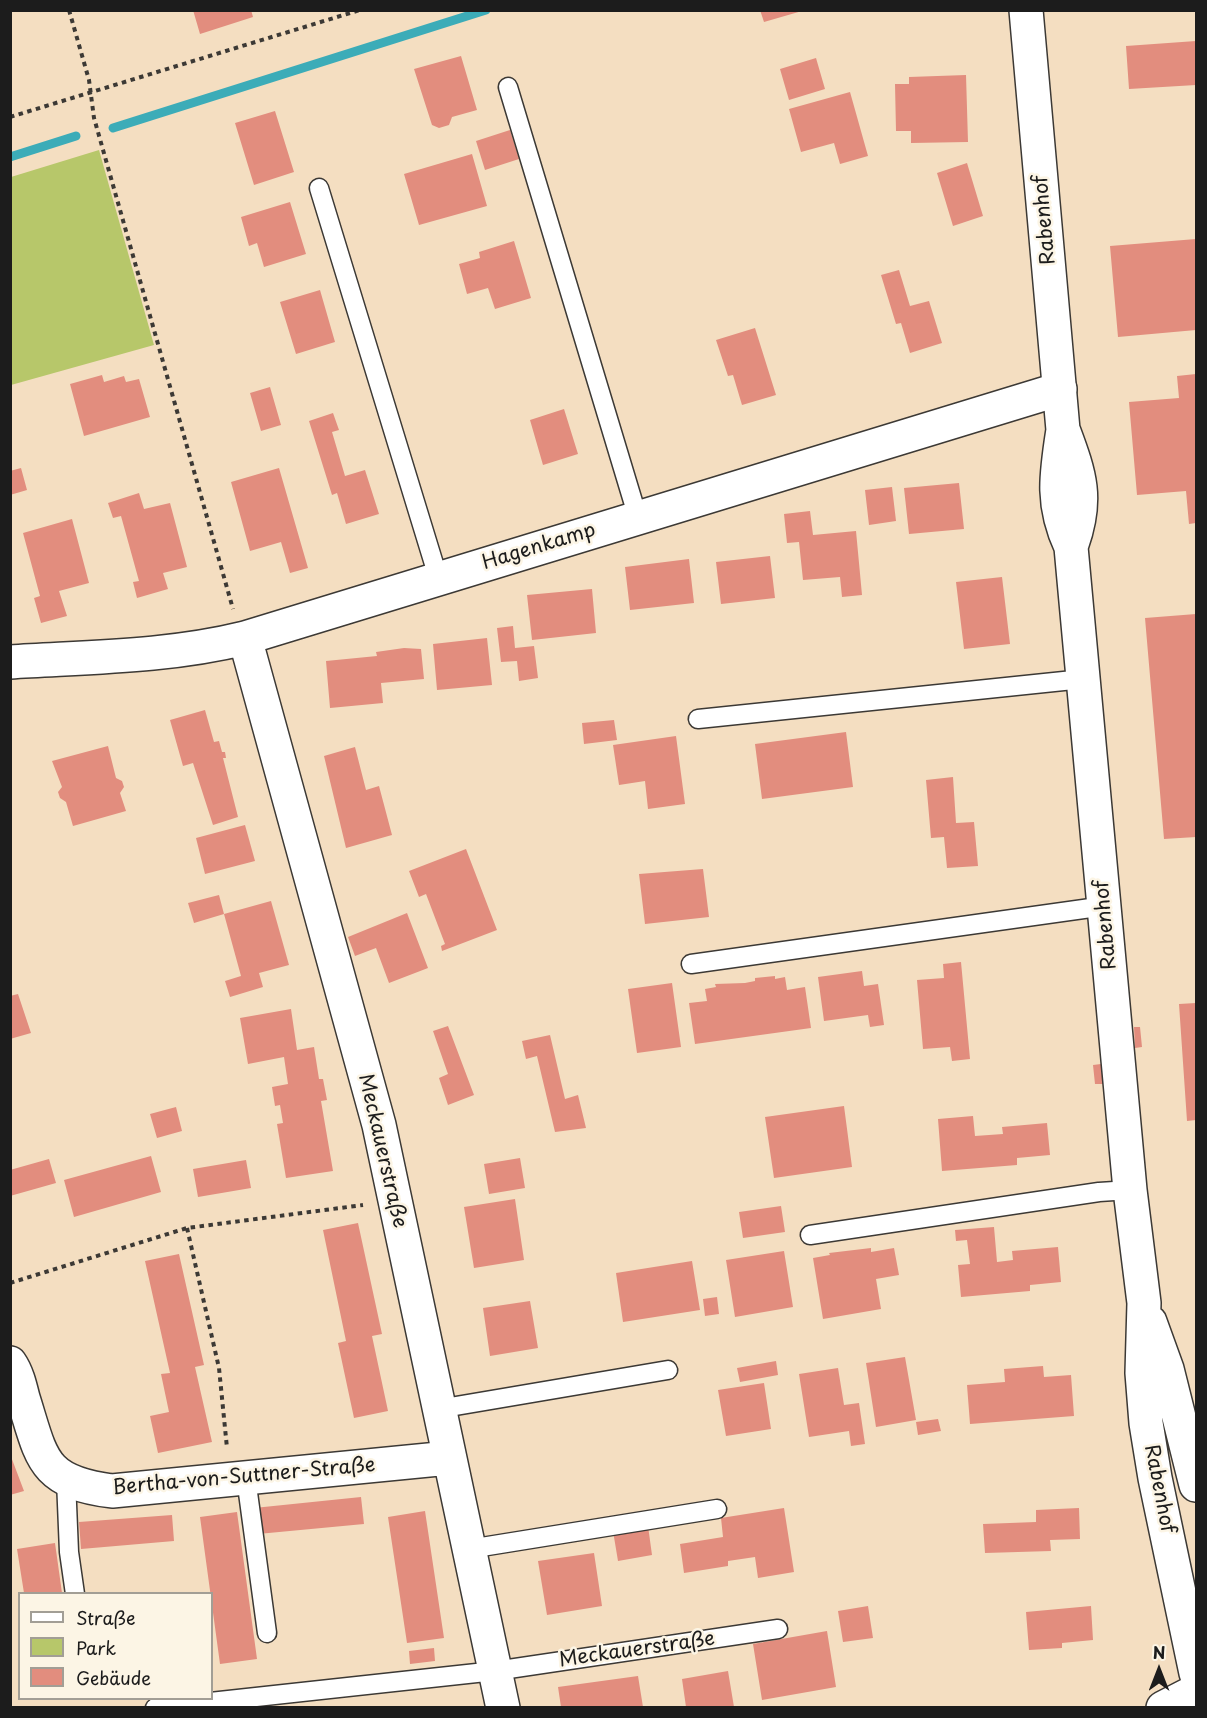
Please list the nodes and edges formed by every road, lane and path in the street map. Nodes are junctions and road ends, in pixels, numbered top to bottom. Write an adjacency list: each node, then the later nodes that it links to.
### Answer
1 (69, 10): 5 (path)
2 (360, 10): 5 (path)
3 (1026, 10): 8 (street, Rabenhof)
4 (508, 87): 9 (lane)
5 (90, 92): 6 (path); 11 (path)
6 (10, 117)
7 (319, 188): 10 (lane)
8 (1060, 389): 9 (street, Hagenkamp); 13 (street, Rabenhof)
9 (638, 518): 10 (street, Hagenkamp)
10 (438, 577): 11 (street, Hagenkamp)
11 (245, 638): 12 (street, Hagenkamp); 18 (street, Meckauerstraße)
12 (10, 662)
13 (1083, 679): 14 (lane); 15 (street, Rabenhof)
14 (698, 719)
15 (1105, 906): 16 (lane); 17 (street, Rabenhof)
16 (691, 964)
17 (1130, 1190): 20 (lane); 22 (street, Rabenhof)
18 (394, 1200): 19 (path); 25 (street, Meckauerstraße)
19 (187, 1228): 21 (path); 27 (path)
20 (810, 1235)
21 (10, 1283)
22 (1144, 1303): 29 (street, Rabenhof); 36 (street, Rabenhof)
23 (10, 1363): 28 (street, Bertha-von-Suttner-Straße)
24 (668, 1370): 25 (lane)
25 (438, 1409): 26 (street, Meckauerstraße)
26 (449, 1458): 27 (street, Bertha-von-Suttner-Straße); 31 (street, Meckauerstraße)
27 (238, 1479): 28 (street, Bertha-von-Suttner-Straße); 34 (lane)
28 (66, 1480): 32 (lane)
29 (1197, 1485)
30 (717, 1509): 31 (lane)
31 (469, 1549): 35 (street, Meckauerstraße)
32 (75, 1592)
33 (778, 1629): 35 (lane, Meckauerstraße)
34 (267, 1633)
35 (495, 1671): 38 (lane, Meckauerstraße); 39 (street, Meckauerstraße)
36 (1197, 1673)
37 (1197, 1691): 40 (street)
38 (155, 1707)
39 (503, 1707)
40 (1163, 1707)

